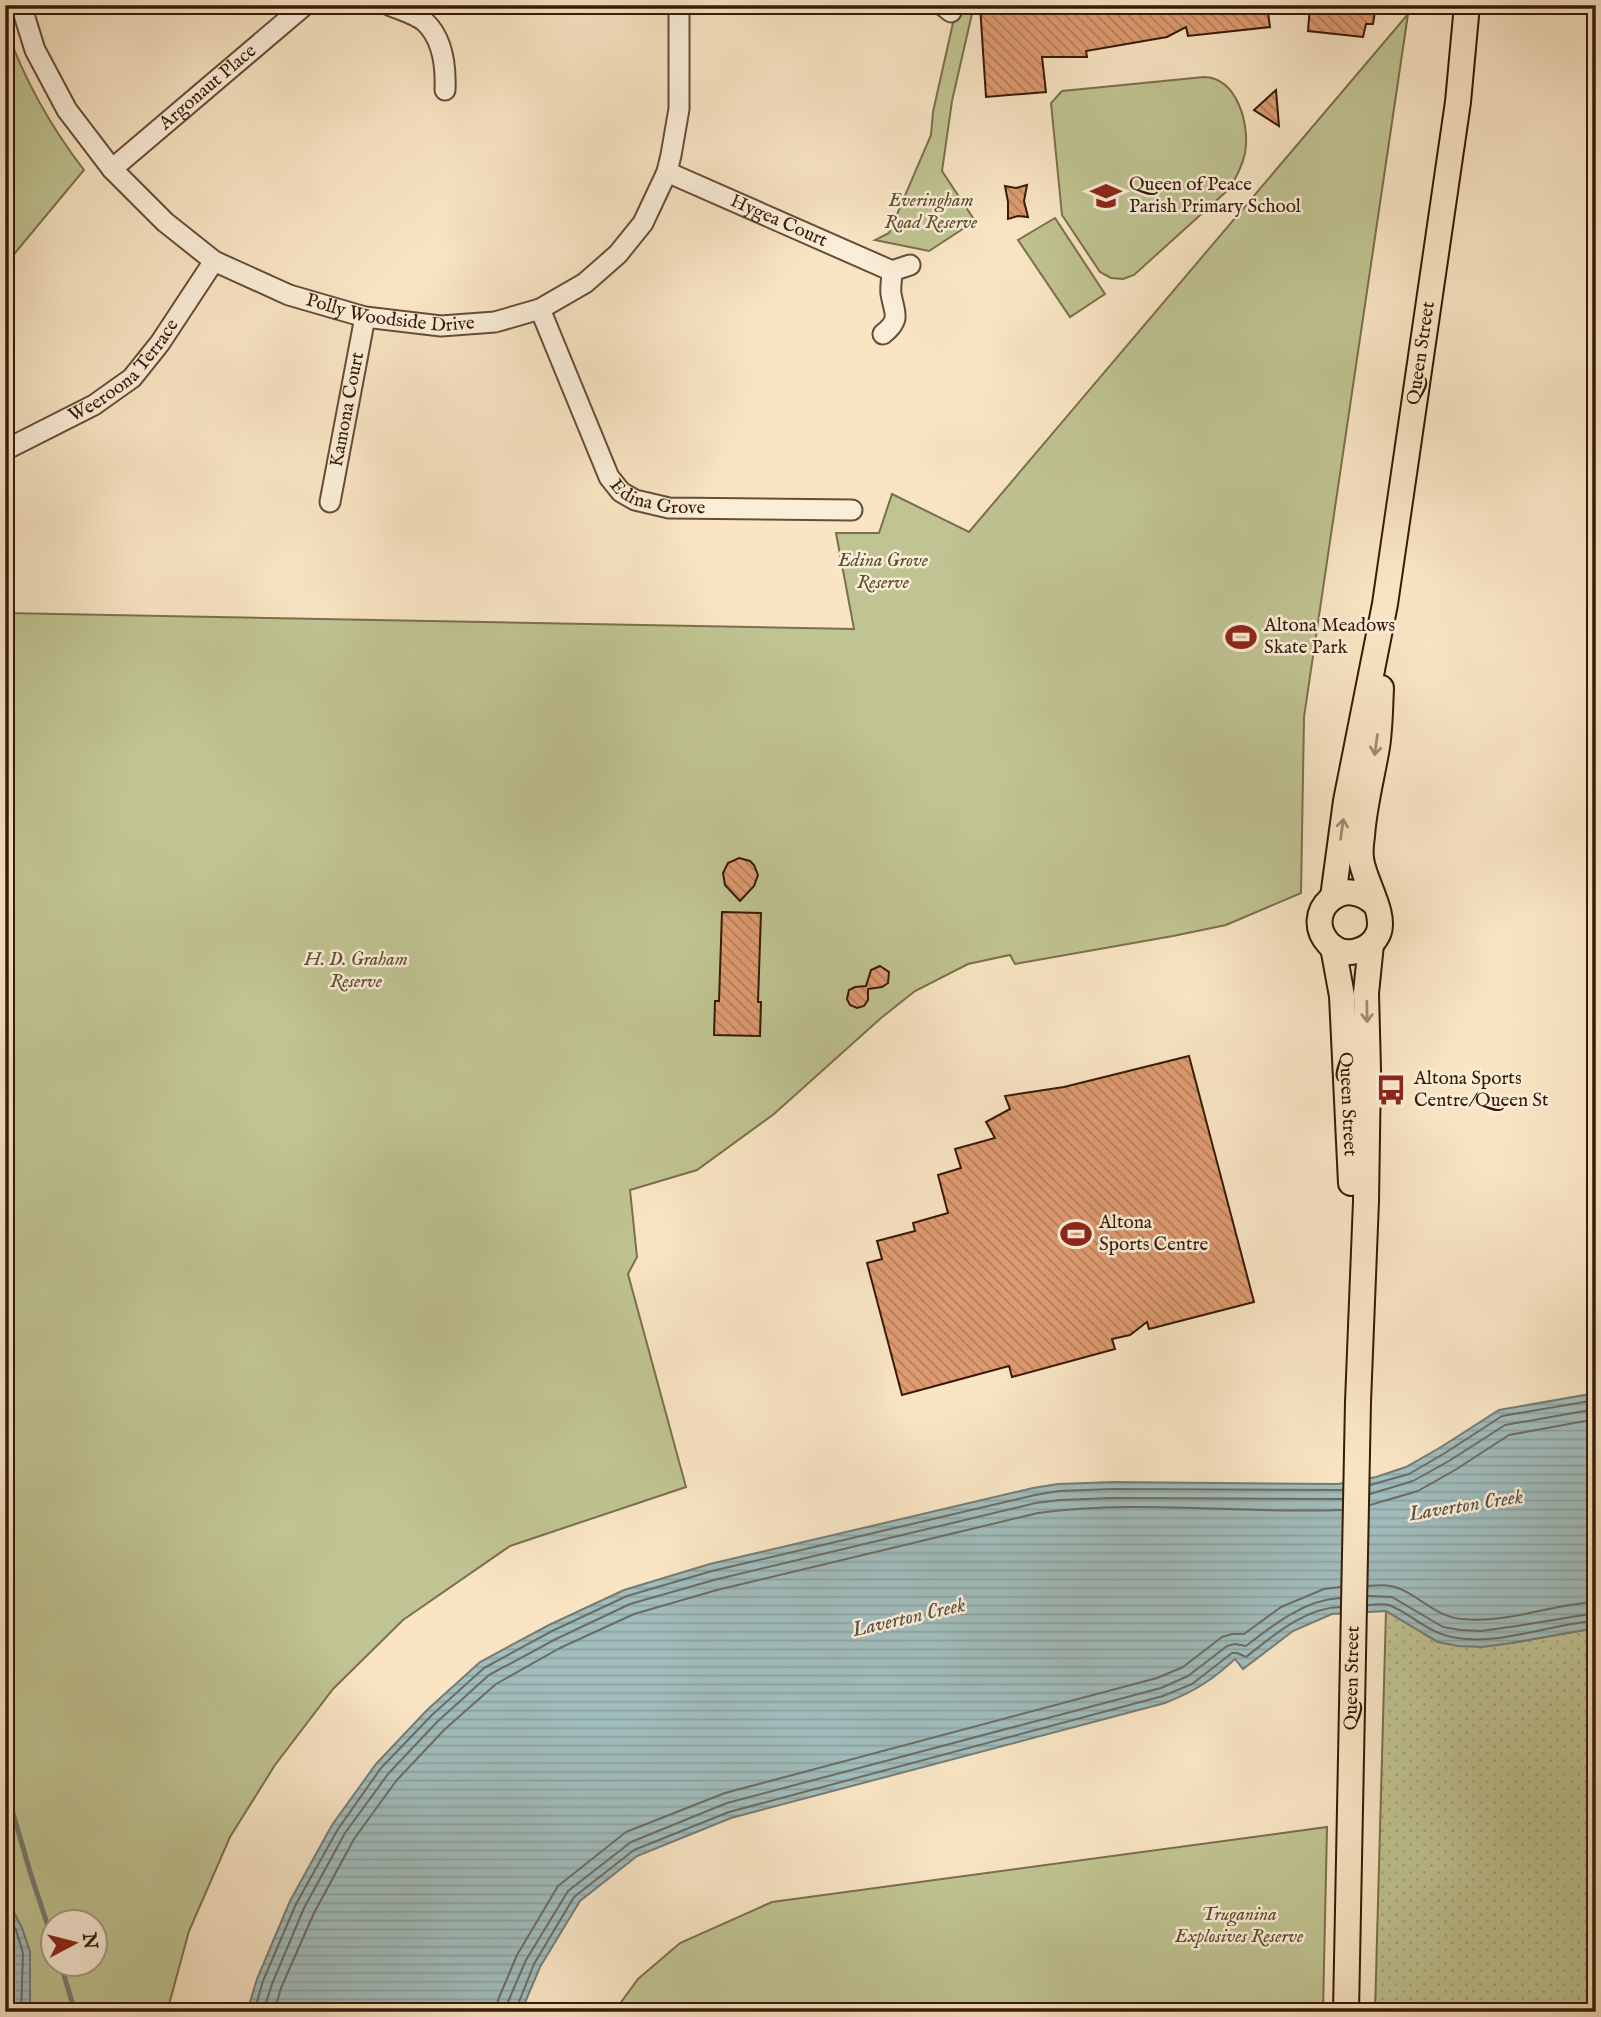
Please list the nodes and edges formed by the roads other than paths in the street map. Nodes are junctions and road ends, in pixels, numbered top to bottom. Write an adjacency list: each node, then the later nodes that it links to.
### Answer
1 (21, 5): 9 (street, Polly Woodside Drive)
2 (305, 5): 9 (street, Argonaut Place)
3 (389, 5): 7 (street)
4 (679, 5): 10 (street, Polly Woodside Drive)
5 (1467, 5): 8 (main road, Queen Street)
6 (1482, 5): 8 (main road, Queen Street)
7 (445, 90)
8 (1458, 102): 18 (main road, Queen Street)
9 (112, 169): 11 (street, Polly Woodside Drive)
10 (667, 172): 12 (street, Polly Woodside Drive); 14 (street, Hygea Court)
11 (214, 261): 13 (street, Polly Woodside Drive); 15 (street, Weeroona Terrace)
12 (540, 309): 13 (street, Polly Woodside Drive); 17 (street, Edina Grove)
13 (365, 317): 16 (street, Kamona Court)
14 (883, 334)
15 (5, 450)
16 (330, 502)
17 (852, 510)
18 (1385, 604): 19 (main road, Queen Street, one-way to 18); 20 (main road, Queen Street, one-way to 20)
19 (1333, 897): 20 (main road); 22 (main road)
20 (1376, 905): 21 (main road)
21 (1371, 944): 22 (main road); 23 (main road, Queen Street, one-way to 23)
22 (1333, 947): 23 (main road, Queen Street)
23 (1360, 1343): 24 (main road, Queen Street)
24 (1346, 2012)

